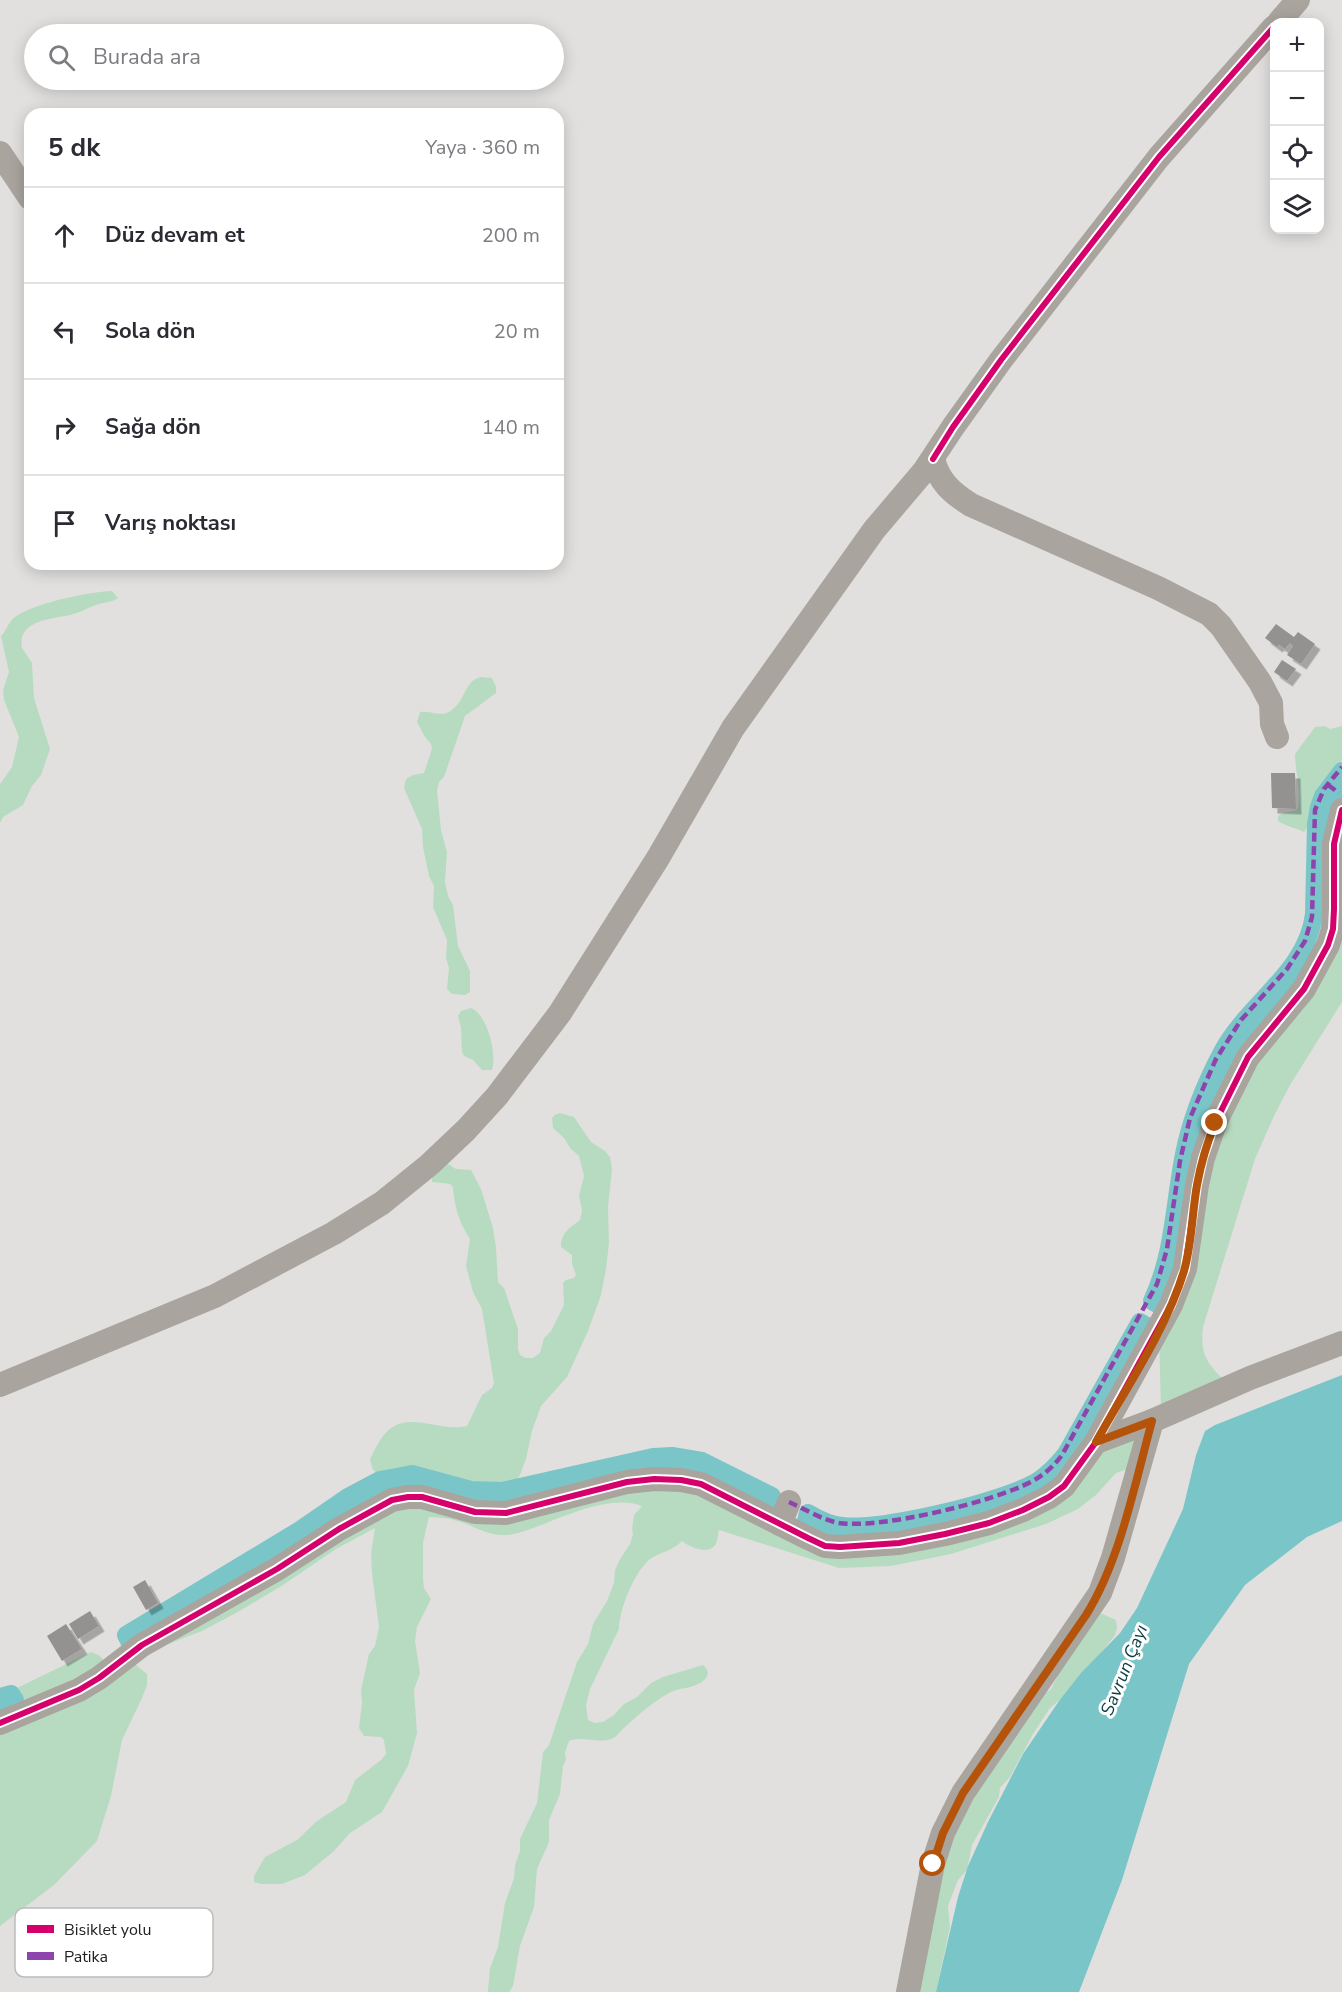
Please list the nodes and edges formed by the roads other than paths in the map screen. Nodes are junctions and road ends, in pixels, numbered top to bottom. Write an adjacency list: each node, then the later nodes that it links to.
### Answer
1 (1298, 0): 2 (street)
2 (1282, 18)
3 (1270, 33): 6 (street)
4 (0, 153): 5 (street)
5 (24, 189)
6 (933, 459): 7 (street); 10 (street)
7 (1278, 736)
8 (1342, 810): 12 (street)
9 (1342, 1343): 11 (street)
10 (0, 1384)
11 (1152, 1421): 12 (street); 16 (street)
12 (1096, 1442): 14 (street)
13 (789, 1502): 14 (street)
14 (780, 1524): 15 (street)
15 (0, 1723)
16 (908, 1992)

